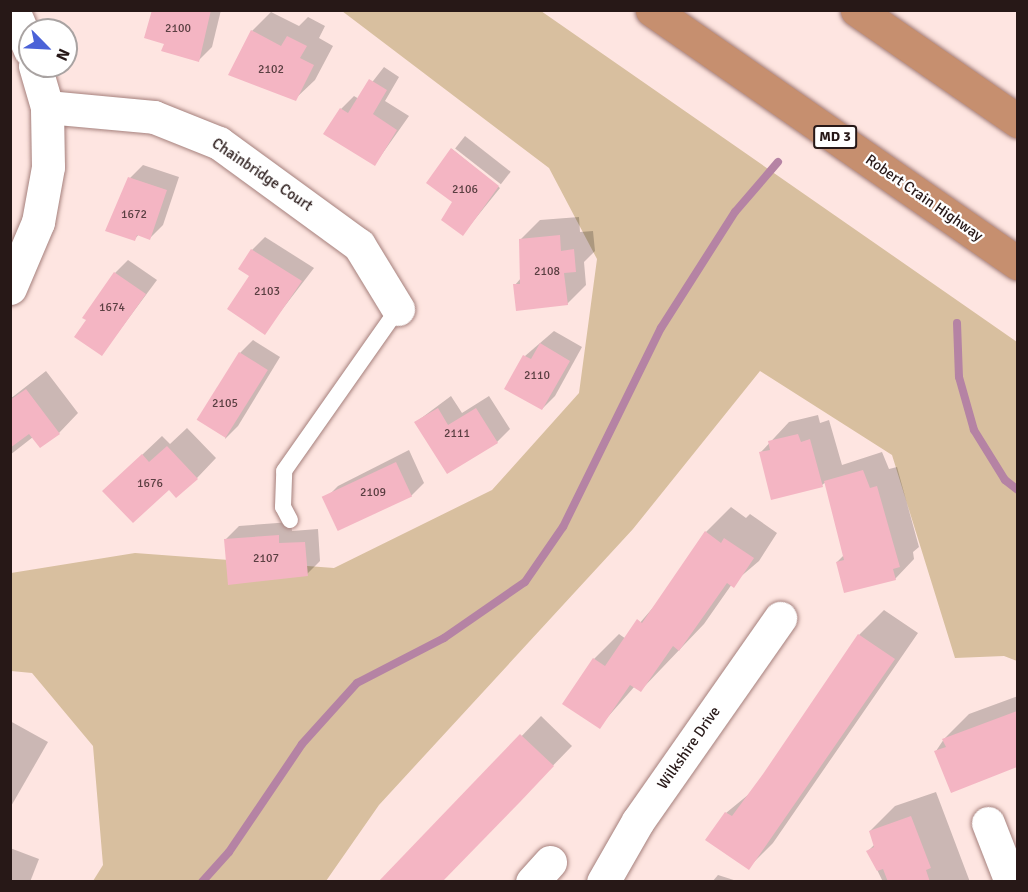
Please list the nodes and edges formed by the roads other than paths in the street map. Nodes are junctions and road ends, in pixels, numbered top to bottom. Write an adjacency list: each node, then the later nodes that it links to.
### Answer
1 (652, 10): 6 (highway, Robert Crain Highway / MD 3)
2 (857, 10): 5 (highway)
3 (39, 78): 4 (street)
4 (47, 107): 7 (street); 8 (street, Chainbridge Court)
5 (1017, 121)
6 (1017, 263)
7 (10, 288)
8 (398, 309): 9 (lane)
9 (290, 520)
10 (780, 618): 12 (street, Wilkshire Drive)
11 (988, 823): 13 (street)
12 (603, 882)
13 (1011, 882)

